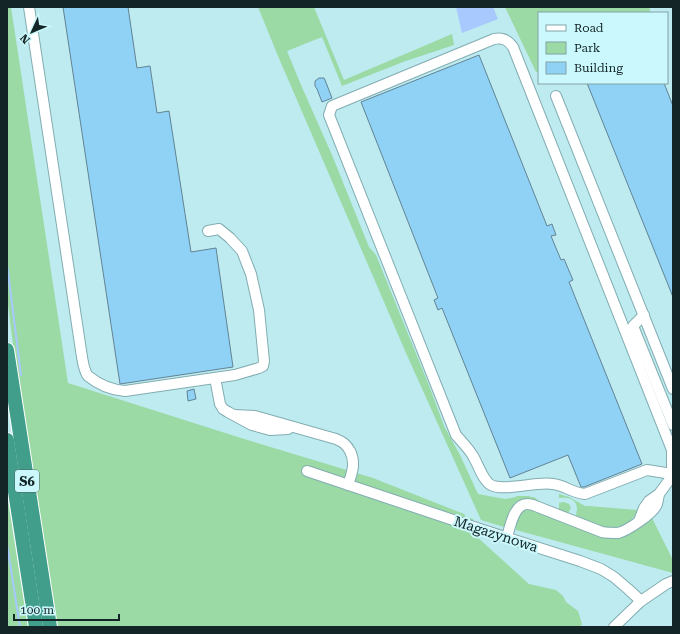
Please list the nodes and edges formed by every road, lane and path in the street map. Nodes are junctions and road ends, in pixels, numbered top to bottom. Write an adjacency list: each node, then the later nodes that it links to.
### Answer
1 (29, 7): 6 (street)
2 (556, 96): 4 (street)
3 (208, 231): 6 (street)
4 (644, 315): 7 (street); 8 (street)
5 (7, 350): 18 (highway, S6)
6 (216, 378): 13 (street)
7 (673, 389)
8 (673, 425)
9 (7, 440): 17 (highway, S6)
10 (673, 449): 12 (street); 12 (street)
11 (307, 471): 13 (street, Magazynowa)
12 (672, 474): 14 (street)
13 (348, 485): 14 (street, Magazynowa)
14 (507, 537): 16 (street, Magazynowa)
15 (673, 581): 16 (street)
16 (640, 601): 19 (street)
17 (36, 627)
18 (50, 627)
19 (614, 627)

